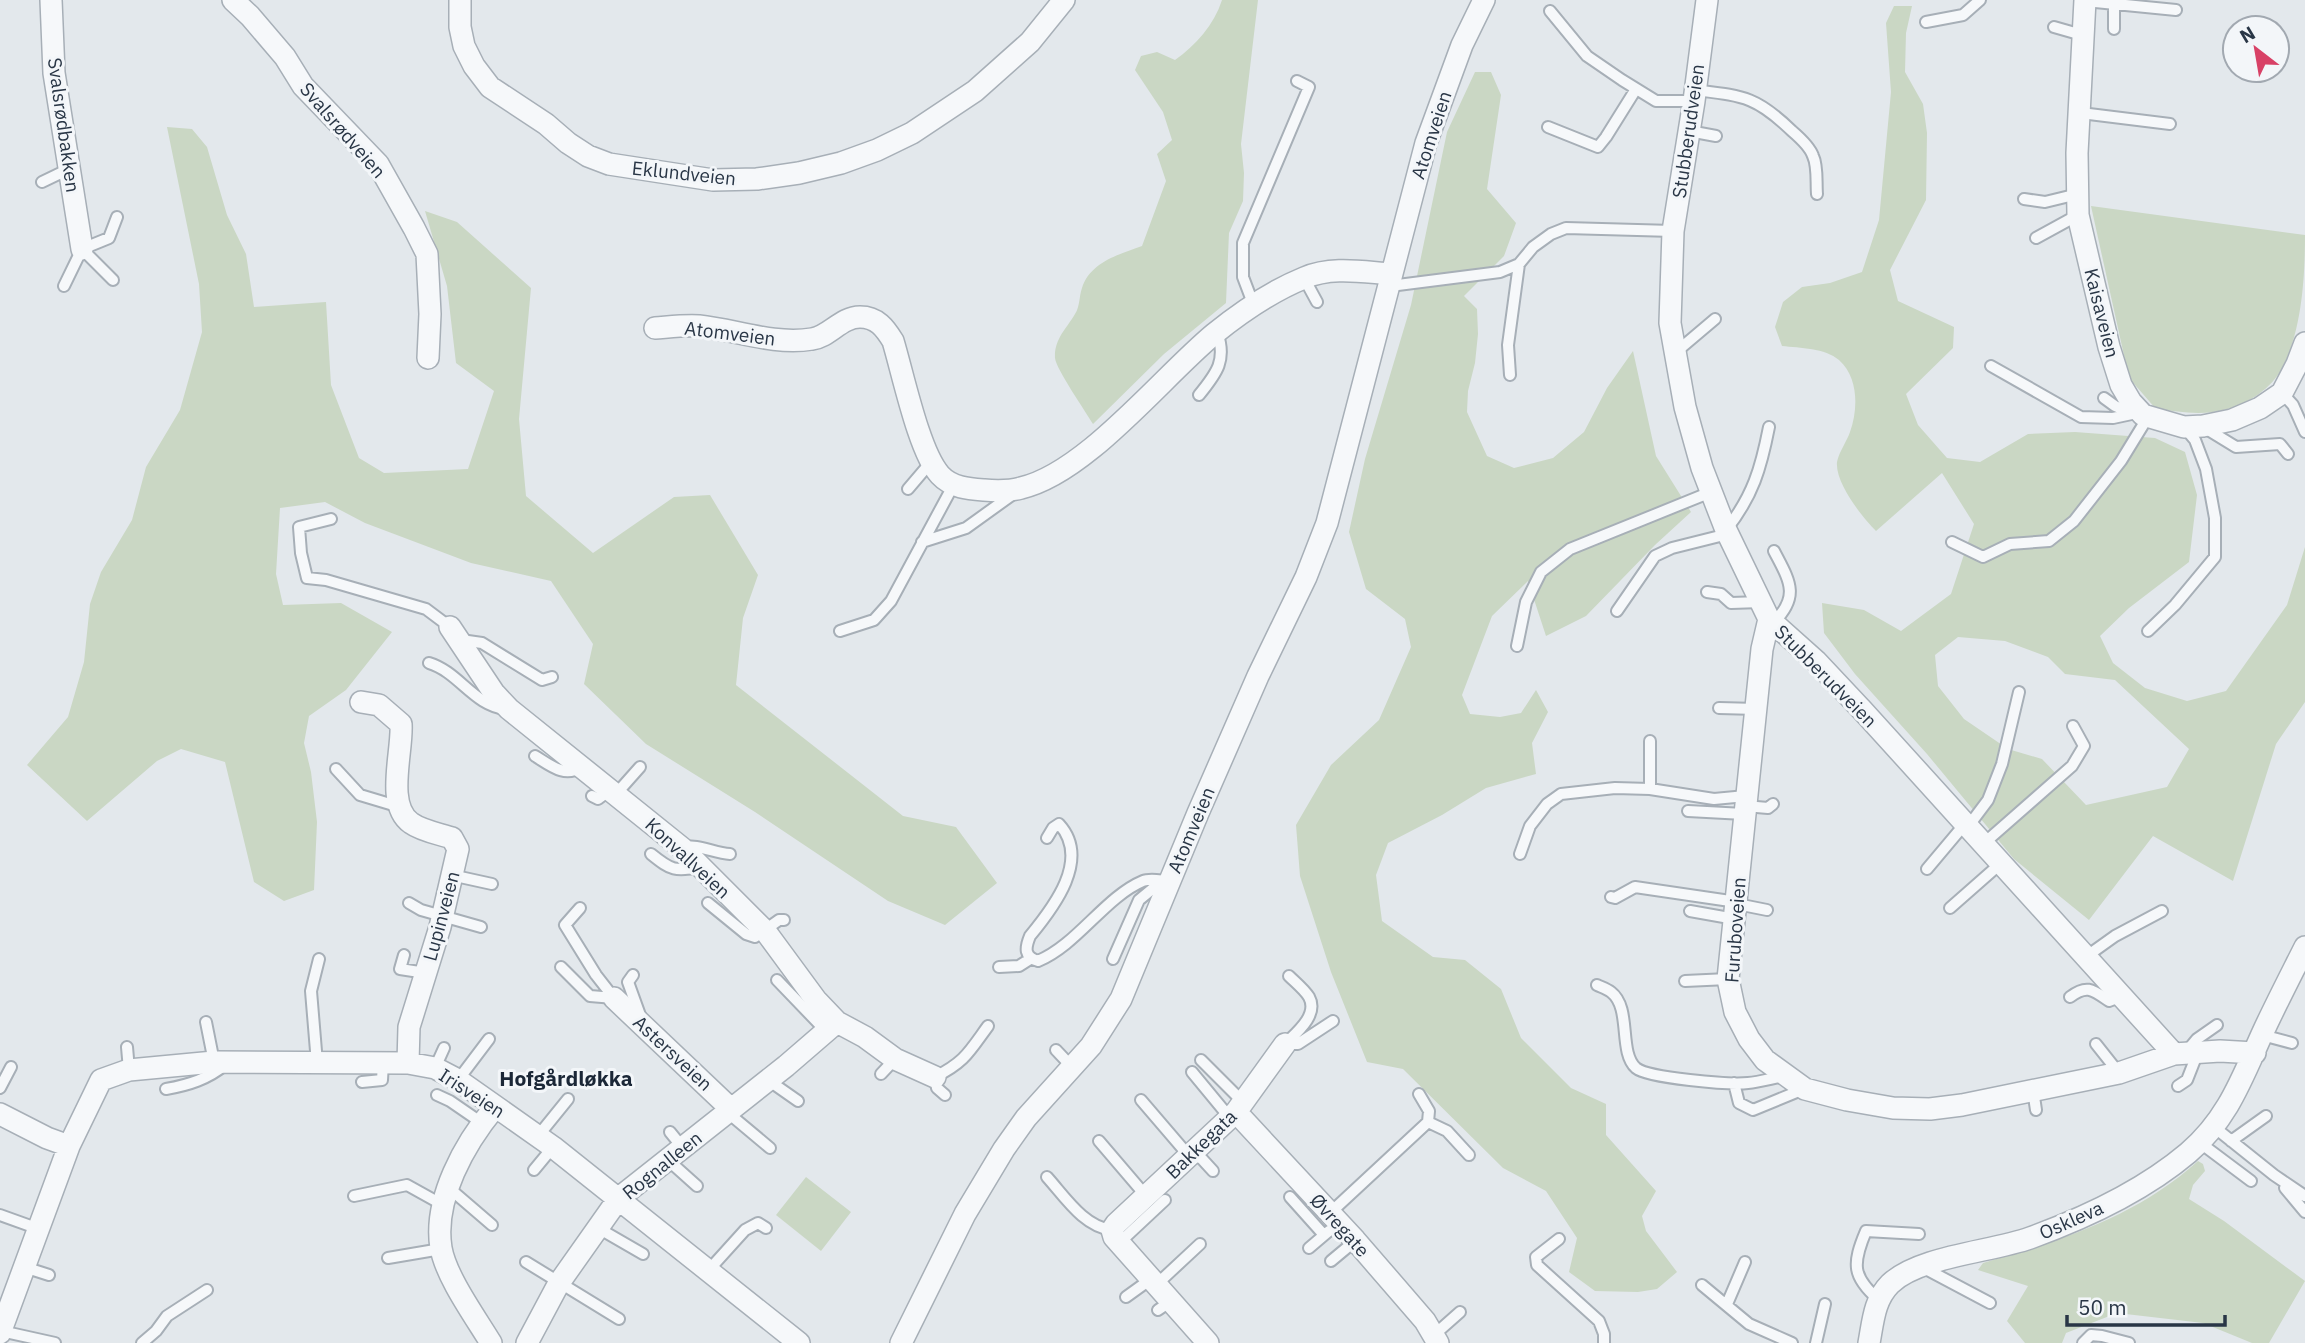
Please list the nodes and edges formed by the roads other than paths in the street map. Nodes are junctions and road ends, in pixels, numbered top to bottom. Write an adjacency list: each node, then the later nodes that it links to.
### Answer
1 (51, 0): 24 (street, Svalsrødbakken)
2 (233, 0): 45 (street, Svalsrødveien)
3 (460, 0): 4 (street, Eklundveien)
4 (1065, 0)
5 (1483, 0): 36 (street, Atomveien)
6 (1707, 0): 18 (street, Stubberudveien)
7 (1980, 0): 12 (lane)
8 (2085, 0): 9 (lane); 15 (street, Kaisaveien)
9 (2114, 4): 10 (lane); 14 (lane)
10 (2176, 10)
11 (1550, 11): 17 (lane)
12 (1926, 22)
13 (2054, 27): 15 (lane)
14 (2114, 29)
15 (2082, 35): 19 (street, Kaisaveien)
16 (1297, 82): 39 (lane)
17 (1636, 89): 18 (lane); 21 (lane)
18 (1695, 95): 22 (street, Stubberudveien); 26 (lane)
19 (2081, 113): 20 (lane); 28 (street, Kaisaveien)
20 (2170, 124)
21 (1548, 127)
22 (1689, 131): 23 (lane); 30 (street, Stubberudveien)
23 (1716, 136)
24 (69, 169): 25 (lane); 32 (street, Svalsrødbakken)
25 (43, 182)
26 (1817, 194)
27 (2024, 199): 28 (lane)
28 (2078, 205): 31 (lane); 51 (street, Kaisaveien)
29 (117, 217): 32 (lane)
30 (1673, 231): 33 (lane); 44 (street, Stubberudveien)
31 (2036, 238)
32 (82, 249): 35 (lane); 37 (lane)
33 (1519, 264): 36 (lane); 47 (lane)
34 (1304, 278): 36 (street); 38 (lane); 39 (street)
35 (113, 280)
36 (1391, 280): 103 (street, Atomveien)
37 (64, 286)
38 (1317, 302)
39 (1254, 306): 42 (street)
40 (1715, 319): 44 (lane)
41 (655, 328): 56 (street, Atomveien)
42 (1217, 332): 49 (lane); 58 (street)
43 (2305, 343): 48 (street)
44 (1675, 352): 60 (street, Stubberudveien)
45 (428, 358)
46 (1991, 366): 51 (lane)
47 (1510, 375)
48 (2282, 393): 53 (street); 54 (lane)
49 (1199, 395)
50 (2104, 398): 51 (lane)
51 (2141, 414): 53 (street); 64 (lane)
52 (1769, 426): 62 (lane)
53 (2193, 427): 55 (lane); 70 (lane)
54 (2305, 432)
55 (2288, 454)
56 (931, 462): 57 (street, Atomveien); 59 (lane)
57 (954, 484): 58 (street); 63 (lane)
58 (1021, 488): 63 (lane)
59 (908, 489)
60 (1711, 492): 62 (street, Stubberudveien); 72 (lane)
61 (331, 519): 71 (lane)
62 (1727, 532): 67 (lane); 68 (street, Stubberudveien)
63 (922, 542): 69 (lane)
64 (1952, 542)
65 (1774, 551): 68 (lane)
66 (1707, 593): 68 (lane)
67 (1617, 611)
68 (1768, 615): 79 (street, Furuboveien); 92 (street, Stubberudveien)
69 (840, 631)
70 (2148, 631)
71 (454, 633): 74 (lane); 78 (street, Konvallveien)
72 (1517, 646)
73 (429, 663): 78 (lane)
74 (552, 677)
75 (2020, 692): 92 (lane)
76 (361, 702): 90 (street)
77 (1719, 708): 79 (lane)
78 (509, 709): 83 (street, Konvallveien)
79 (1757, 709): 89 (street, Furuboveien)
80 (2073, 726): 94 (lane)
81 (1650, 741): 86 (lane)
82 (535, 756): 83 (lane)
83 (581, 767): 87 (street, Konvallveien)
84 (640, 767): 87 (lane)
85 (336, 769): 90 (lane)
86 (1650, 789): 89 (lane); 98 (lane)
87 (606, 793): 95 (street, Konvallveien)
88 (1773, 804): 89 (lane)
89 (1745, 805): 91 (lane); 109 (street, Furuboveien)
90 (400, 807): 102 (street, Lupinveien)
91 (1688, 811)
92 (1966, 826): 94 (street, Stubberudveien); 101 (lane)
93 (1047, 838): 122 (lane)
94 (1982, 845): 99 (street, Stubberudveien)
95 (682, 848): 97 (lane); 100 (street, Konvallveien)
96 (651, 853): 100 (lane)
97 (730, 854)
98 (1520, 854)
99 (2000, 864): 110 (lane); 120 (street, Stubberudveien)
100 (701, 867): 117 (street, Konvallveien)
101 (1927, 869)
102 (451, 875): 104 (lane); 114 (street, Lupinveien)
103 (1166, 881): 122 (lane); 123 (lane); 156 (street, Atomveien)
104 (492, 884)
105 (1611, 897): 109 (lane)
106 (409, 903): 114 (lane)
107 (708, 903): 117 (lane)
108 (580, 908): 135 (lane)
109 (1736, 908): 111 (lane); 112 (lane); 129 (street, Furuboveien)
110 (1950, 908)
111 (1766, 910)
112 (1690, 911)
113 (2162, 911): 120 (lane)
114 (442, 916): 116 (lane); 126 (street, Lupinveien)
115 (784, 920): 117 (lane)
116 (481, 927)
117 (766, 932): 139 (street, Konvallveien)
118 (2305, 947): 146 (street, Oskleva)
119 (404, 955): 126 (lane)
120 (2087, 956): 133 (street, Stubberudveien)
121 (319, 959): 153 (lane)
122 (1030, 959): 125 (lane)
123 (1113, 959)
124 (561, 967): 135 (lane)
125 (999, 967)
126 (426, 972): 152 (street, Lupinveien)
127 (633, 975): 141 (lane)
128 (1289, 976): 144 (lane)
129 (1728, 979): 131 (lane); 160 (street, Furuboveien)
130 (777, 980): 139 (lane)
131 (1685, 981)
132 (1597, 985): 164 (lane)
133 (2122, 996): 134 (lane); 149 (street, Stubberudveien)
134 (2070, 997)
135 (614, 998): 141 (street, Astersveien)
136 (1333, 1021): 144 (lane)
137 (206, 1022): 151 (lane)
138 (2217, 1025): 149 (lane)
139 (831, 1026): 162 (street, Rognalleen); 165 (street, Konvallveien)
140 (988, 1026): 165 (lane)
141 (645, 1027): 175 (street, Astersveien)
142 (489, 1039): 161 (lane)
143 (2292, 1043): 146 (lane)
144 (1285, 1044): 176 (street, Bakkegata)
145 (2096, 1044): 159 (lane)
146 (2258, 1044): 149 (street); 181 (street, Oskleva)
147 (127, 1048): 157 (lane)
148 (1056, 1049): 156 (lane)
149 (2186, 1053): 159 (street, Furuboveien); 166 (lane)
150 (1201, 1060): 176 (lane)
151 (221, 1062): 153 (street, Irisveien); 157 (street, Irisveien); 168 (lane)
152 (408, 1062): 154 (street, Irisveien); 161 (street, Irisveien)
153 (317, 1063): 154 (street, Irisveien)
154 (383, 1063): 163 (lane)
155 (11, 1067): 167 (lane)
156 (1073, 1068): 243 (street, Atomveien)
157 (129, 1070): 185 (street, Irisveien)
158 (1192, 1072): 176 (lane)
159 (2119, 1073): 169 (street, Furuboveien)
160 (1785, 1076): 164 (lane); 169 (street, Furuboveien)
161 (458, 1080): 178 (street, Irisveien)
162 (768, 1080): 174 (lane); 175 (street, Rognalleen)
163 (362, 1082)
164 (1734, 1083): 169 (lane)
165 (940, 1086)
166 (2178, 1086)
167 (0, 1088)
168 (166, 1089)
169 (1805, 1089)
170 (1419, 1094): 180 (lane)
171 (437, 1095): 178 (lane)
172 (568, 1099): 184 (lane)
173 (1141, 1100): 188 (lane)
174 (798, 1101)
175 (729, 1110): 186 (street, Rognalleen); 187 (lane)
176 (1236, 1111): 188 (street, Bakkegata); 204 (street, Øvregate)
177 (0, 1114): 185 (street)
178 (489, 1115): 184 (street, Irisveien); 198 (street)
179 (2266, 1116): 183 (lane)
180 (1428, 1122): 189 (lane); 204 (lane)
181 (2207, 1135): 183 (lane); 194 (lane); 221 (street, Oskleva)
182 (1099, 1141): 200 (lane)
183 (2231, 1141): 192 (lane)
184 (546, 1142): 190 (lane); 199 (street, Irisveien)
185 (69, 1146): 206 (street, Irisveien)
186 (674, 1146): 195 (lane); 199 (street, Rognalleen)
187 (770, 1148)
188 (1190, 1155): 191 (lane); 200 (street, Bakkegata)
189 (1469, 1155)
190 (534, 1170)
191 (1213, 1171)
192 (2274, 1175): 197 (lane); 202 (lane)
193 (1047, 1177): 210 (lane)
194 (2251, 1181)
195 (697, 1186)
196 (354, 1196): 198 (lane)
197 (2305, 1196)
198 (446, 1197): 205 (lane); 215 (street)
199 (619, 1198): 207 (street, Rognalleen); 223 (street, Irisveien)
200 (1156, 1198): 210 (street, Bakkegata)
201 (1290, 1198): 204 (lane)
202 (2305, 1212)
203 (0, 1215): 206 (lane)
204 (1331, 1223): 212 (street, Øvregate); 214 (lane)
205 (492, 1225)
206 (39, 1228): 222 (street, Irisveien)
207 (598, 1228): 216 (lane); 226 (street, Rognalleen)
208 (766, 1228): 223 (lane)
209 (1919, 1234): 230 (lane)
210 (1115, 1237): 225 (street)
211 (1559, 1239): 245 (lane)
212 (1355, 1241): 218 (lane); 237 (street, Øvregate)
213 (1200, 1244): 225 (lane)
214 (1309, 1248)
215 (441, 1250): 217 (lane); 240 (street)
216 (643, 1254)
217 (388, 1258)
218 (1331, 1261)
219 (526, 1262): 226 (lane)
220 (1745, 1262): 232 (lane)
221 (1921, 1266): 230 (street, Oskleva); 231 (lane)
222 (24, 1267): 224 (lane); 236 (street, Irisveien)
223 (707, 1272): 242 (street, Irisveien)
224 (49, 1275)
225 (1154, 1282): 229 (lane); 244 (street)
226 (559, 1283): 235 (lane); 241 (street, Rognalleen)
227 (1702, 1285): 232 (lane)
228 (207, 1290): 239 (lane)
229 (1126, 1297)
230 (1879, 1300): 248 (street)
231 (1990, 1303)
232 (1727, 1304): 246 (lane)
233 (1825, 1304): 247 (lane)
234 (1460, 1312): 237 (lane)
235 (619, 1319)
236 (2, 1320): 238 (lane)
237 (1436, 1339)
238 (55, 1343)
239 (142, 1343)
240 (491, 1343)
241 (527, 1343)
242 (799, 1343)
243 (901, 1343)
244 (1208, 1343)
245 (1604, 1343)
246 (1792, 1343)
247 (1816, 1343)
248 (1869, 1343)
249 (2083, 1343): 250 (lane)
250 (2129, 1343)

